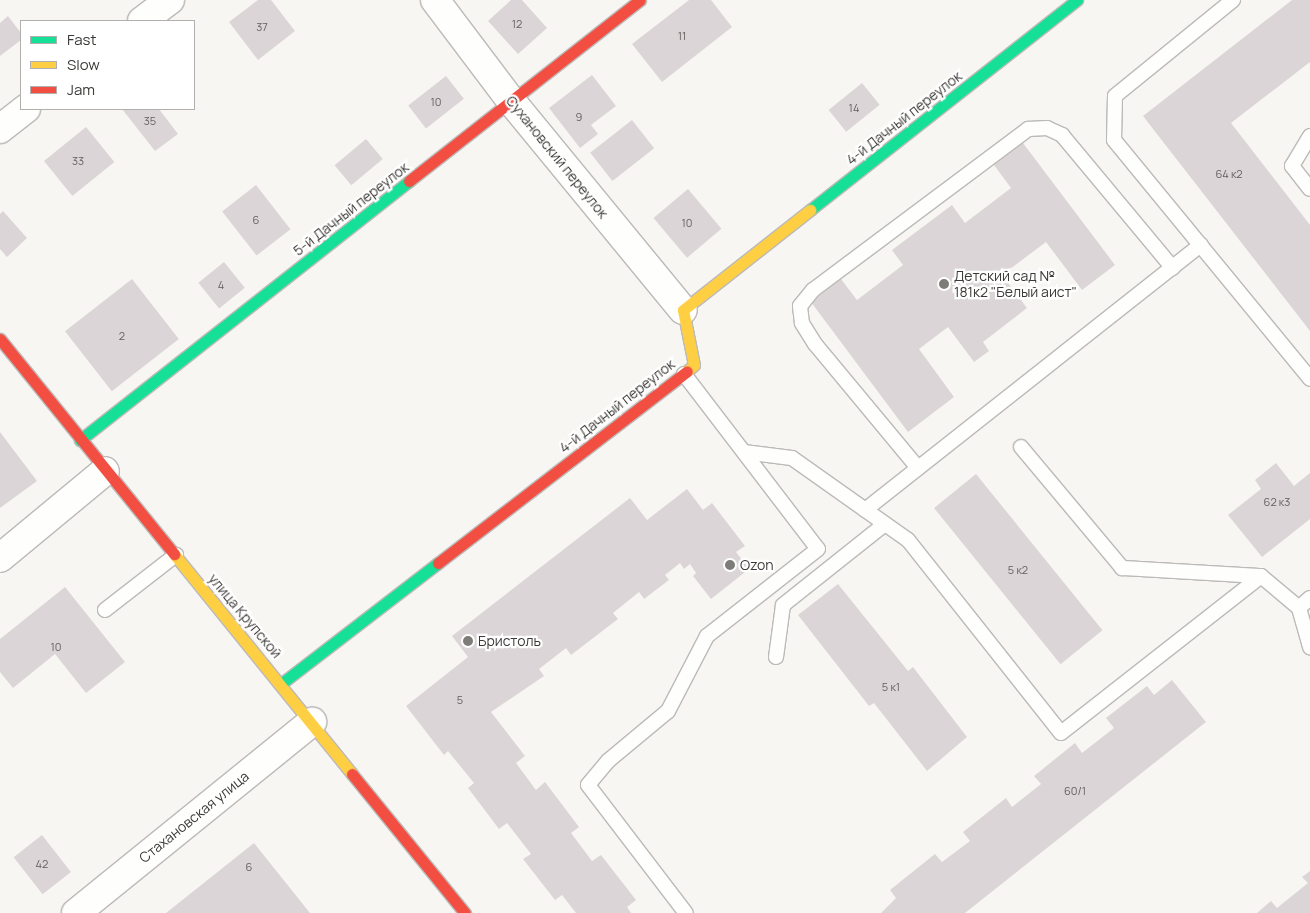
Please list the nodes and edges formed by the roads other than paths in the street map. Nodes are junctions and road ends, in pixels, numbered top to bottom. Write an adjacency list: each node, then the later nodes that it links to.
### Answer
1 (170, 0): 6 (street)
2 (435, 0): 7 (street, Сухановский переулок)
3 (640, 0): 7 (street, 5-й Дачный переулок)
4 (1077, 0): 14 (street, 4-й Дачный переулок)
5 (1233, 0): 12 (lane)
6 (143, 20)
7 (512, 102): 14 (street, Сухановский переулок); 18 (street, 5-й Дачный переулок)
8 (25, 110): 9 (street)
9 (0, 129)
10 (1310, 136): 11 (lane)
11 (1310, 189)
12 (1201, 246): 13 (lane); 17 (lane)
13 (1173, 268): 21 (lane); 21 (lane)
14 (683, 310): 16 (street, 4-й Дачный переулок)
15 (0, 339): 18 (street, улица Крупской)
16 (684, 374): 20 (lane); 33 (street, 4-й Дачный переулок)
17 (1310, 379)
18 (80, 440): 22 (street, улица Крупской)
19 (1021, 447): 27 (lane)
20 (744, 452): 23 (lane); 37 (lane)
21 (918, 468): 23 (lane)
22 (105, 471): 25 (street, улица Крупской); 26 (street)
23 (865, 510): 24 (lane)
24 (886, 524): 27 (lane); 32 (lane)
25 (176, 555): 30 (lane); 33 (street, улица Крупской)
26 (0, 558)
27 (1261, 576): 29 (lane)
28 (1310, 598): 29 (lane)
29 (1299, 608): 31 (lane)
30 (105, 610)
31 (1310, 647)
32 (776, 657)
33 (282, 683): 34 (street, улица Крупской)
34 (312, 722): 35 (street, Стахановская улица); 36 (street, улица Крупской)
35 (76, 913)
36 (466, 913)
37 (686, 913)

